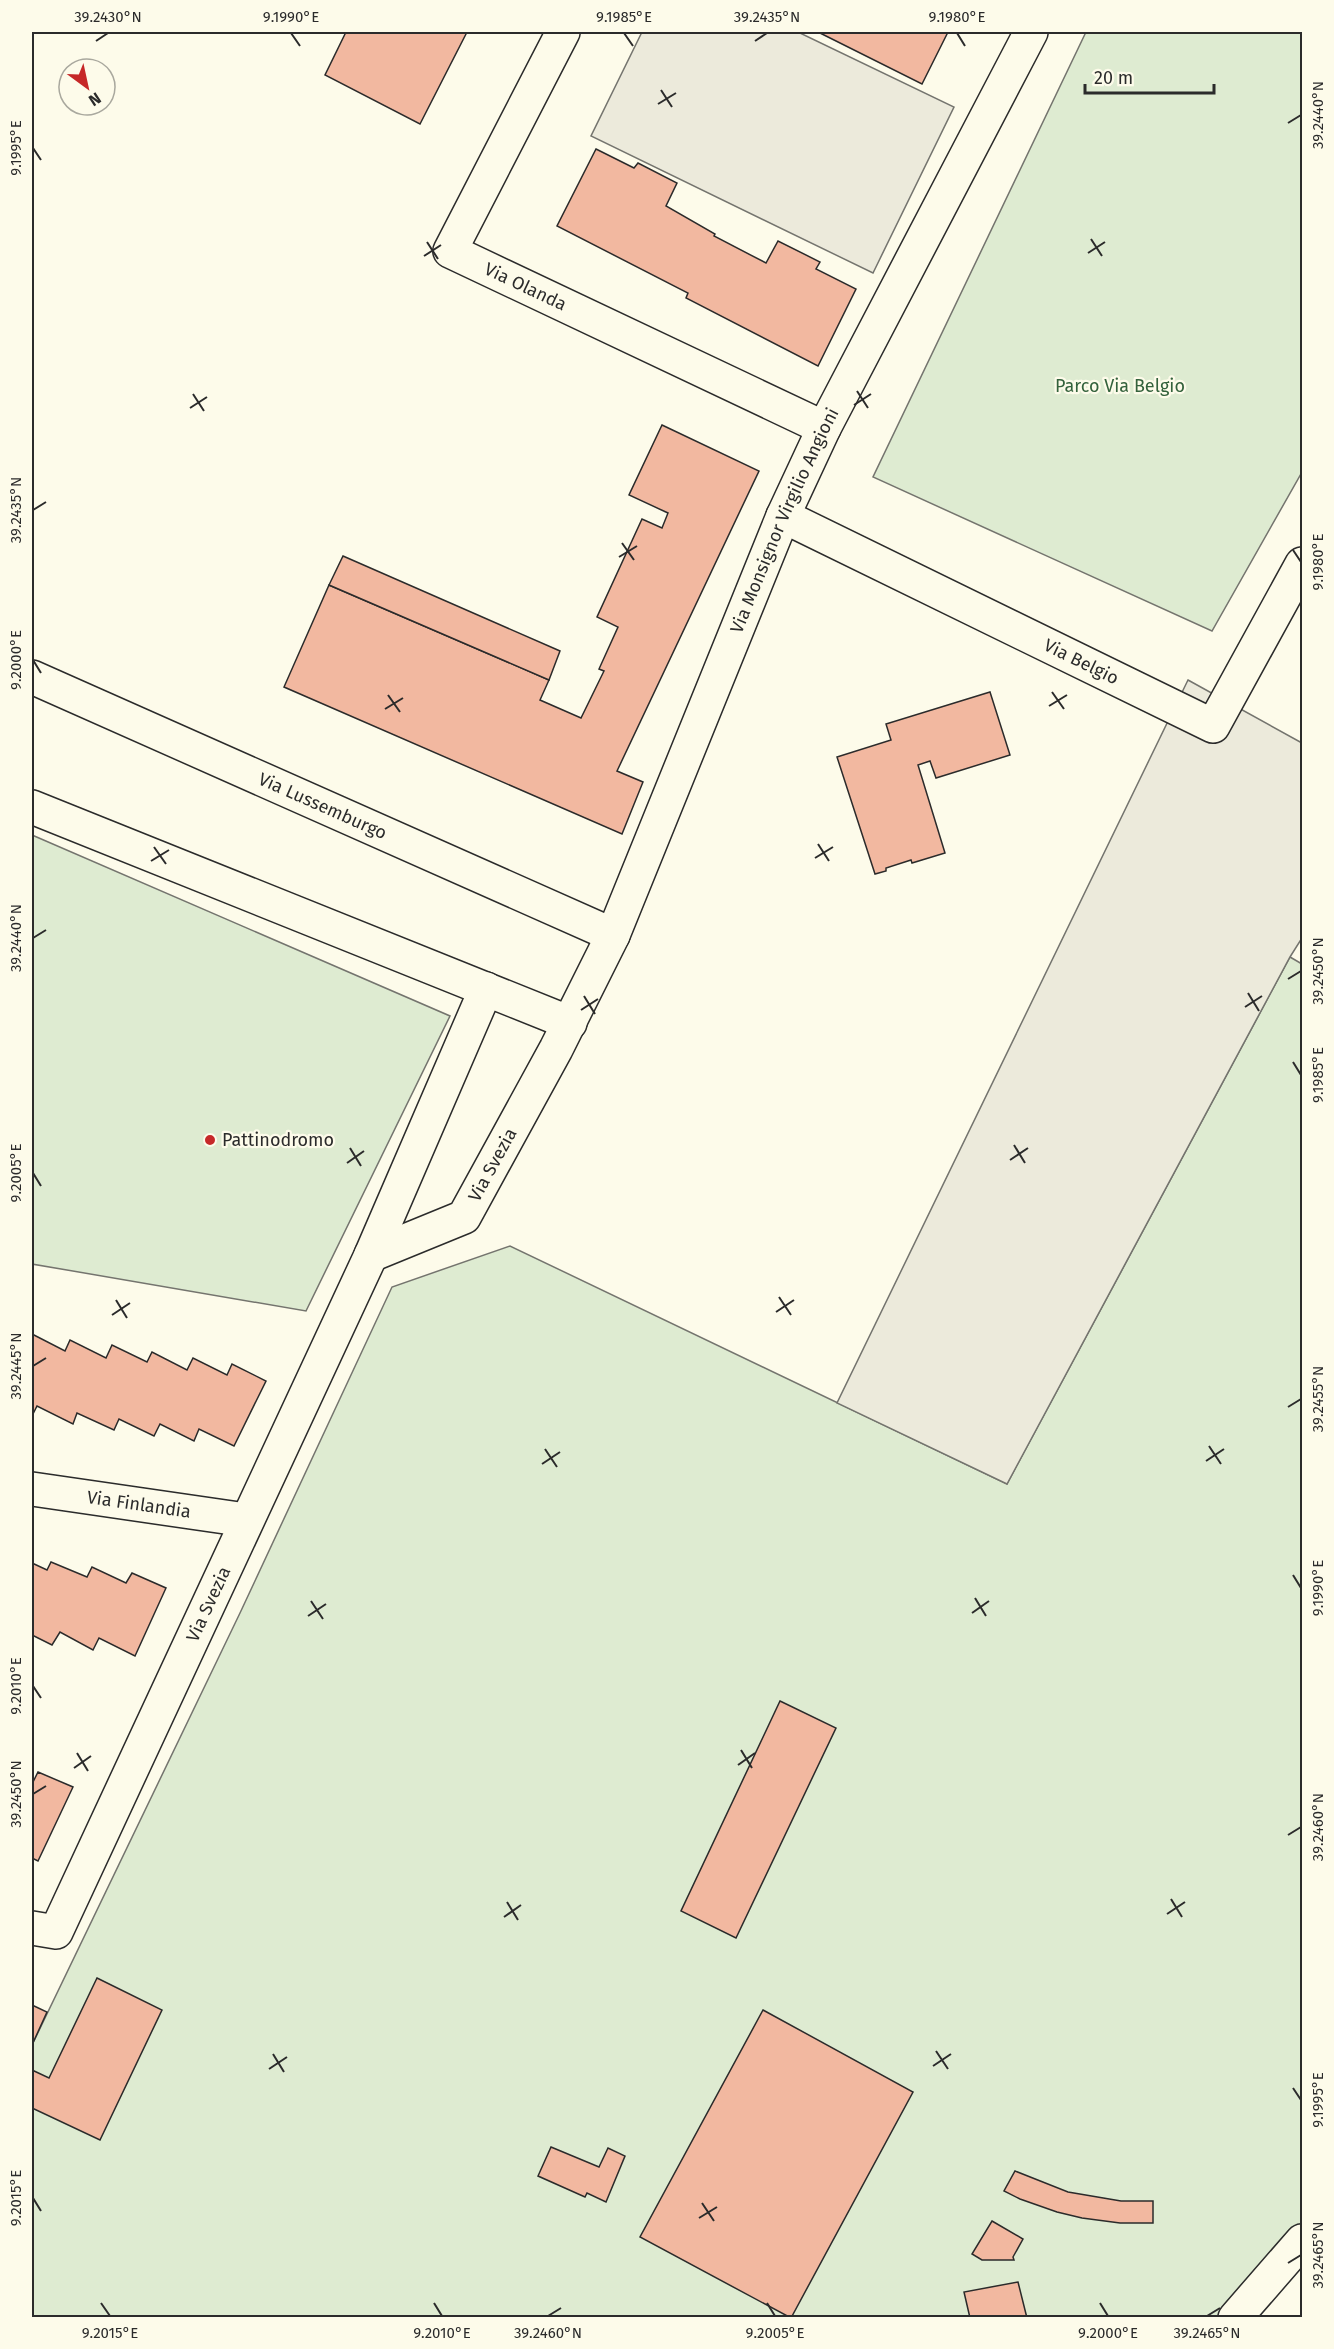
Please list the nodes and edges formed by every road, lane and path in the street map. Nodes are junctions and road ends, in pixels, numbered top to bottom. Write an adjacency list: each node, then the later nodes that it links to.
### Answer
1 (563, 32): 3 (street, Via Olanda)
2 (1031, 32): 3 (street, Via Monsignor Virgilio Angioni)
3 (824, 428): 4 (street, Via Monsignor Virgilio Angioni)
4 (783, 516): 5 (street, Via Belgio); 8 (street, Via Monsignor Virgilio Angioni)
5 (1302, 564)
6 (32, 677): 8 (street, Via Lussemburgo)
7 (32, 807): 9 (street)
8 (613, 935): 10 (street, Via Monsignor Virgilio Angioni)
9 (486, 990): 10 (street); 11 (street, Via Svezia)
10 (570, 1023): 11 (street, Via Svezia)
11 (370, 1255): 13 (street, Via Svezia)
12 (32, 1489): 13 (street, Via Finlandia)
13 (246, 1520): 14 (street, Via Svezia)
14 (32, 1928)
15 (1302, 2241): 16 (street)
16 (1235, 2318)

